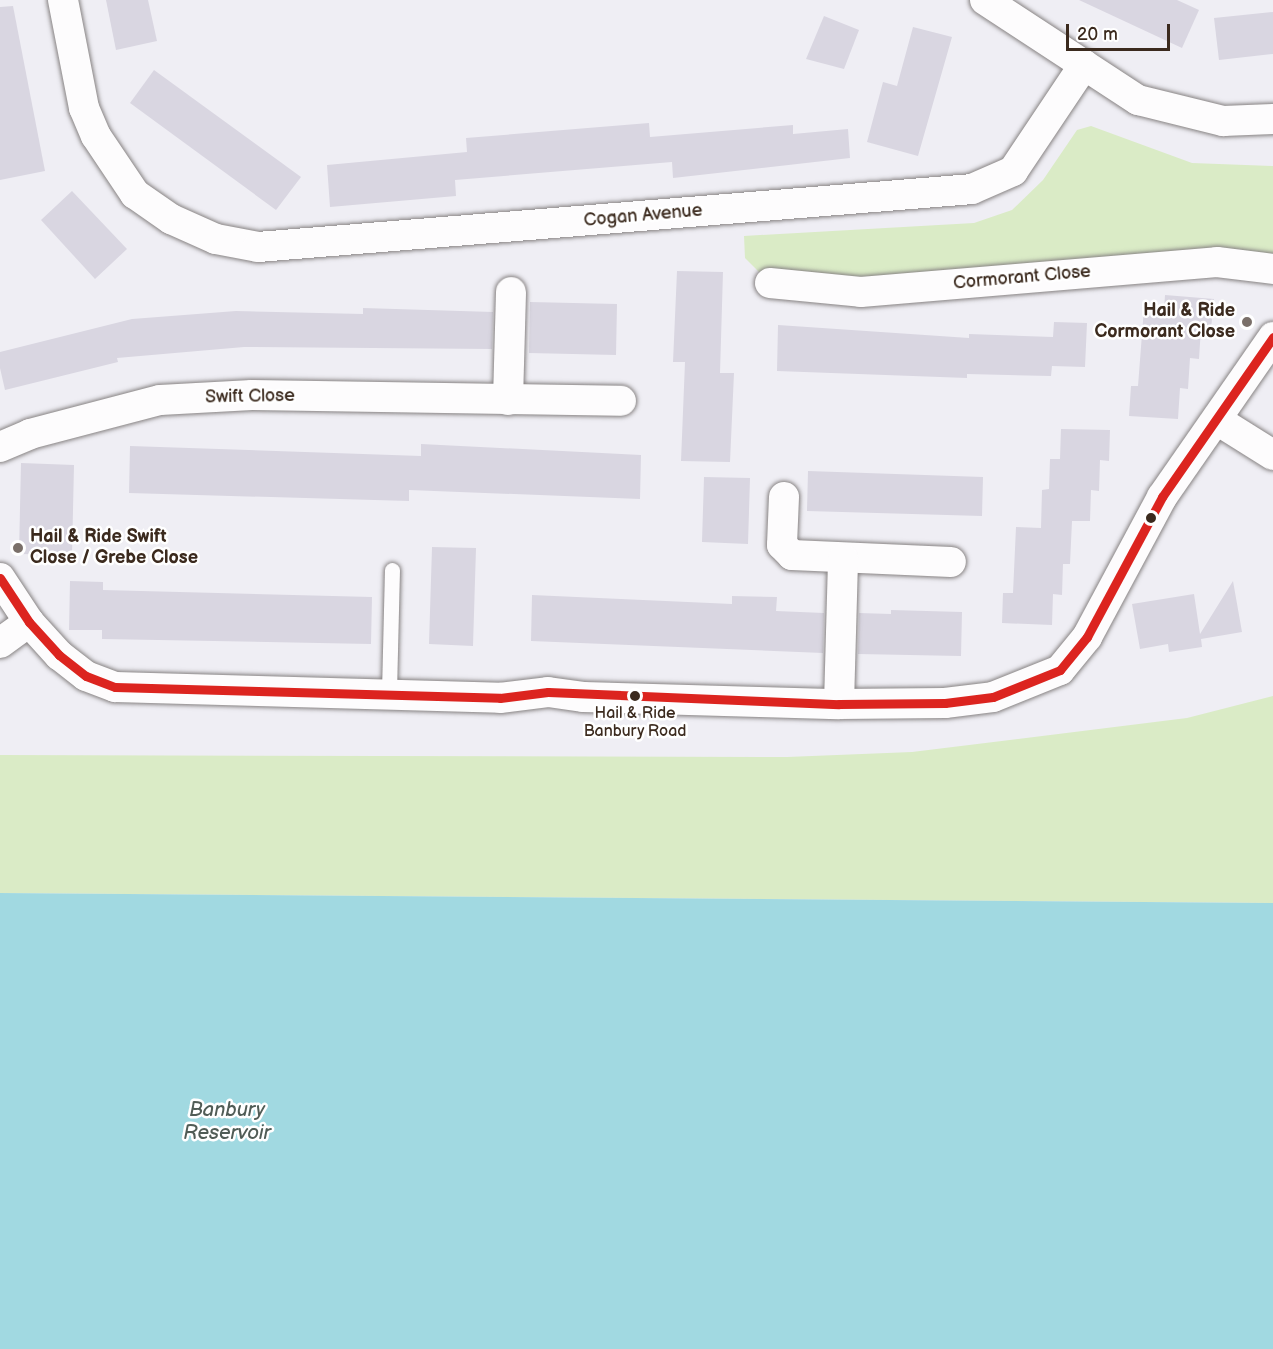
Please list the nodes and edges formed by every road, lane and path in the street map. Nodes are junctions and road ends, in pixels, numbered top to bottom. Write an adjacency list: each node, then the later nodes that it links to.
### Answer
1 (63, 0): 3 (street, Cogan Avenue)
2 (985, 0): 3 (street)
3 (1084, 65): 4 (street)
4 (1273, 119)
5 (1273, 269): 6 (street, Cormorant Close)
6 (770, 283)
7 (511, 292): 9 (street)
8 (1273, 337): 11 (street)
9 (508, 399): 10 (street, Swift Close); 12 (street, Swift Close)
10 (621, 401)
11 (1217, 420): 13 (street); 22 (street)
12 (0, 447)
13 (1273, 455)
14 (784, 497): 15 (street)
15 (843, 559): 16 (street); 22 (street)
16 (951, 562)
17 (392, 570): 21 (lane)
18 (0, 578): 19 (street)
19 (29, 622): 20 (street); 21 (street)
20 (0, 643)
21 (389, 692): 22 (street)
22 (839, 704)

